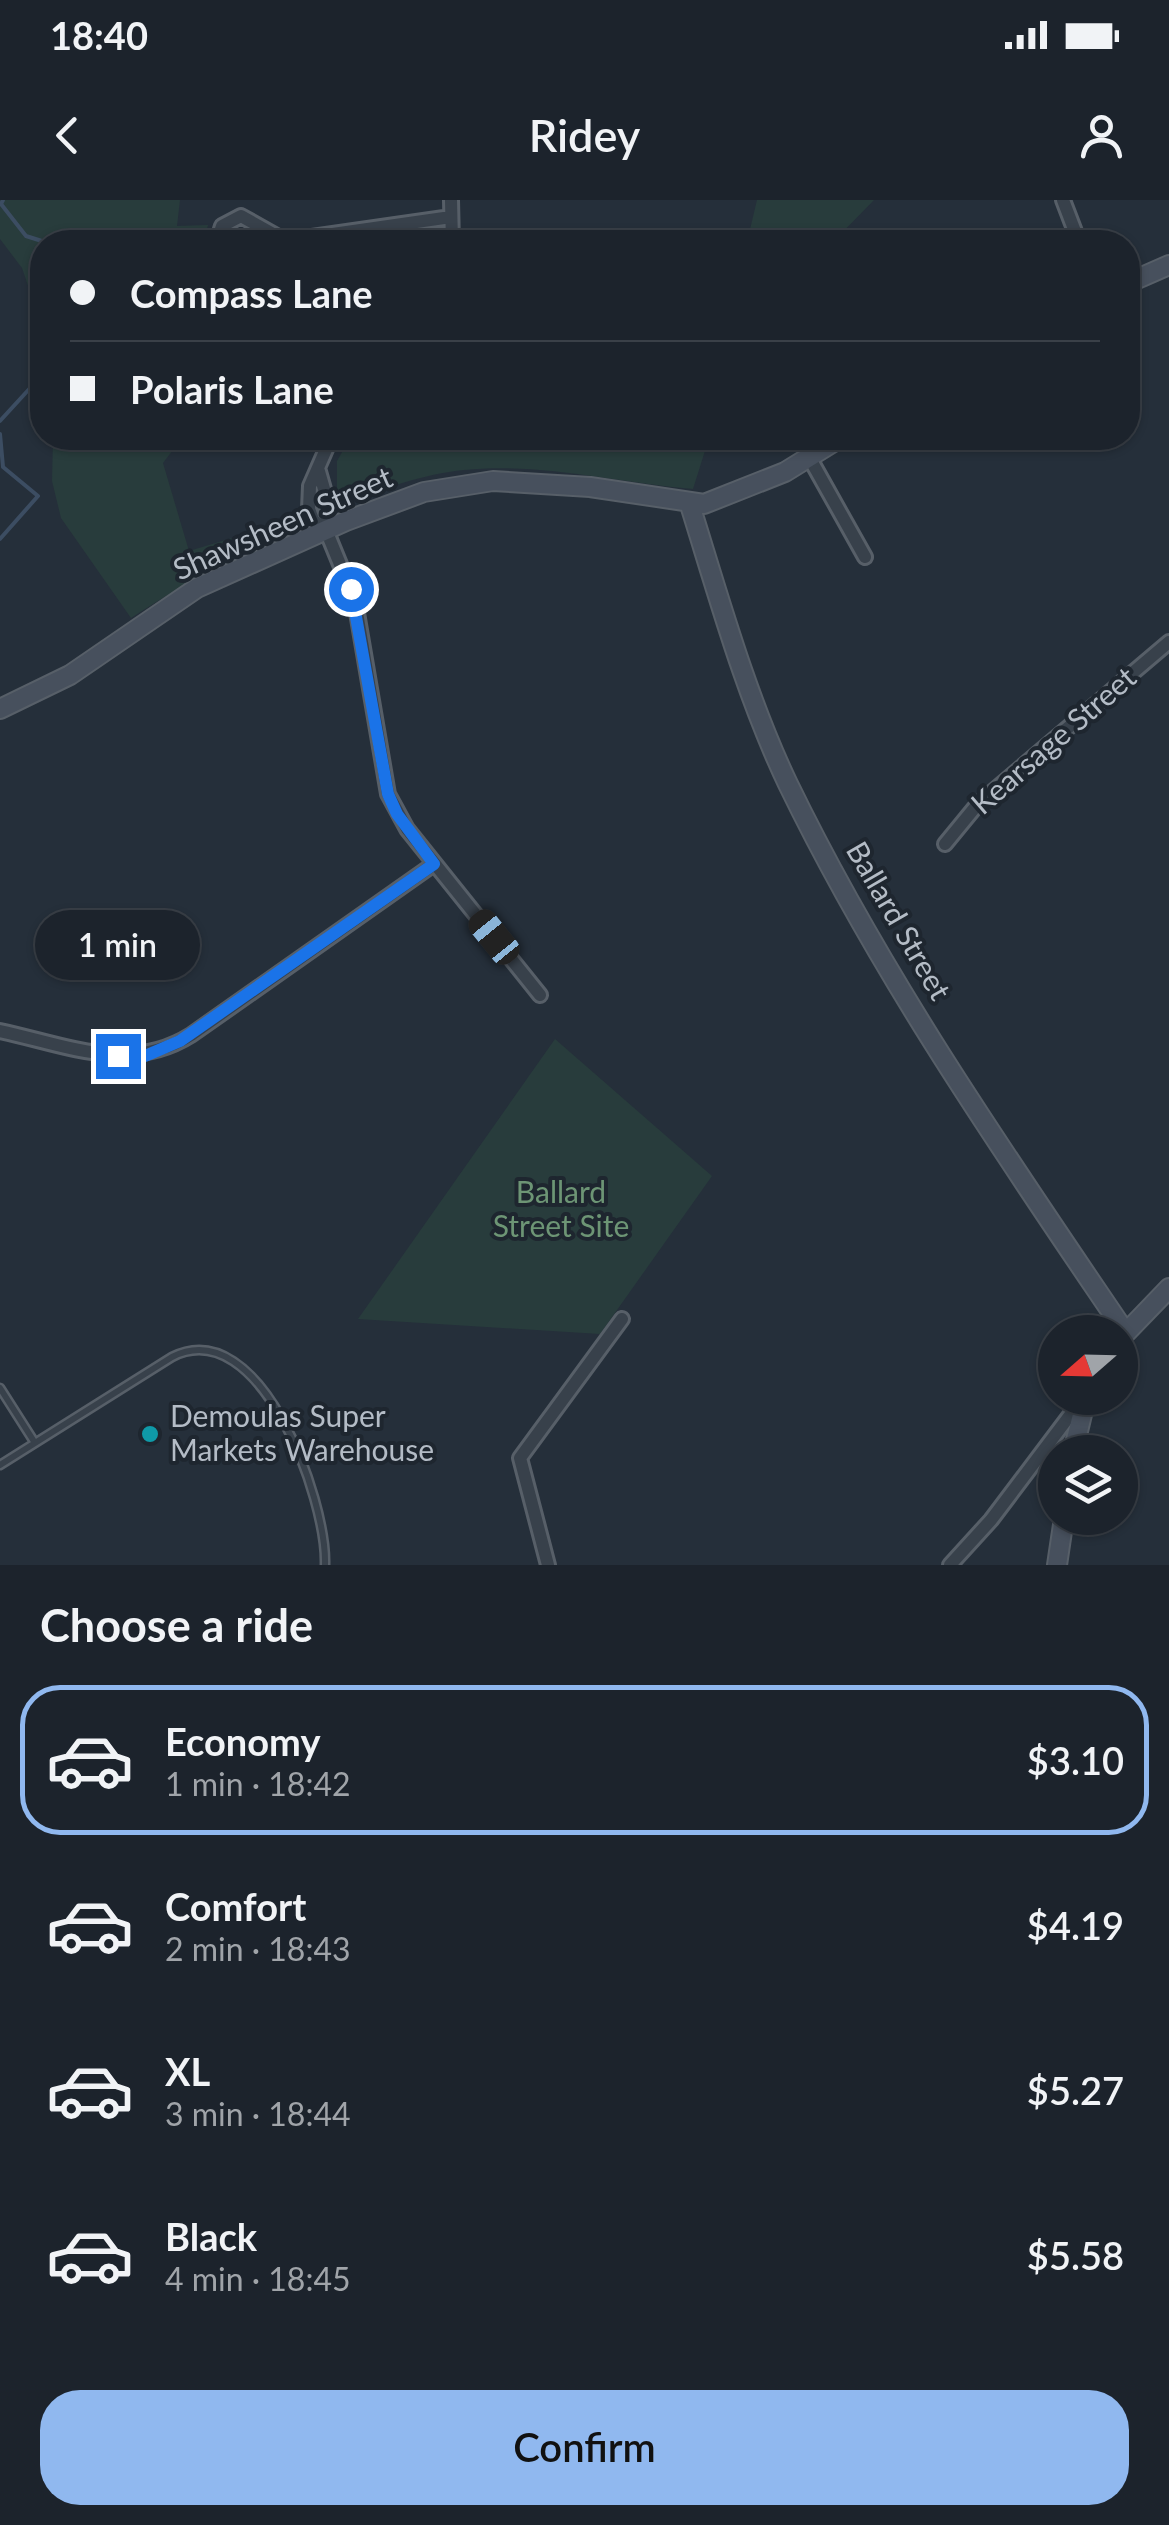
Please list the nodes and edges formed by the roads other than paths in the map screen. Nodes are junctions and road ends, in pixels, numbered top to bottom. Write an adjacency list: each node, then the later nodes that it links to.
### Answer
1 (451, 200): 3 (street)
2 (1063, 200): 8 (street)
3 (452, 216): 6 (street); 7 (street)
4 (221, 230): 5 (street)
5 (264, 230)
6 (352, 230)
7 (452, 230)
8 (1074, 230)
9 (1169, 264): 10 (street)
10 (1140, 277)
11 (325, 450): 15 (street)
12 (820, 450): 13 (street, Shawsheen Street)
13 (809, 457): 14 (street, Shawsheen Street); 16 (street)
14 (690, 505): 15 (street, Shawsheen Street); 24 (street, Ballard Street)
15 (326, 530): 18 (street, Shawsheen Street); 20 (street)
16 (865, 557)
17 (1169, 642): 19 (street, Kearsage Street)
18 (0, 709)
19 (945, 844)
20 (434, 864): 21 (street); 22 (street)
21 (540, 995)
22 (0, 1030)
23 (1169, 1288): 26 (street)
24 (1110, 1315)
25 (622, 1319): 33 (street)
26 (1138, 1320)
27 (0, 1388): 29 (lane)
28 (1071, 1415): 34 (street)
29 (35, 1443): 30 (lane); 32 (lane)
30 (0, 1465)
31 (1061, 1535): 35 (street)
32 (324, 1565)
33 (548, 1565)
34 (950, 1565)
35 (1057, 1565)

